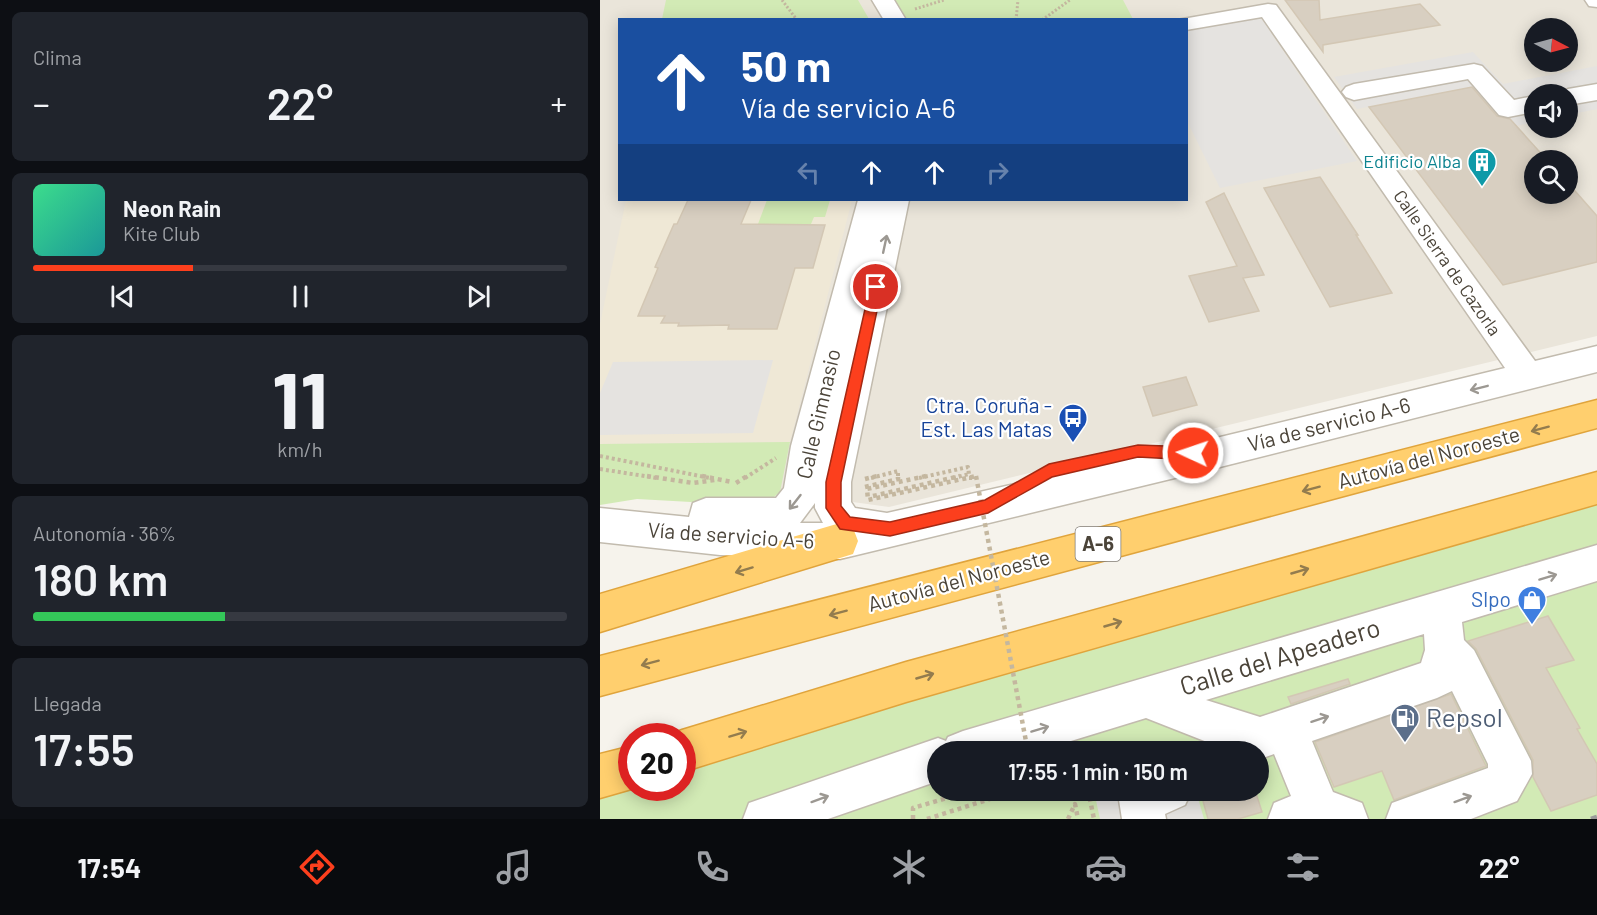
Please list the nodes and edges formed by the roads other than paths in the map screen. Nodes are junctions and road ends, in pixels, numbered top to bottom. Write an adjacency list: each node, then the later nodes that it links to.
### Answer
1 (866, 0): 3 (street)
2 (883, 0): 4 (street)
3 (876, 18)
4 (894, 18)
5 (1188, 23): 13 (street, Calle Sierra de Cazorla)
6 (1354, 92): 9 (street)
7 (1597, 92): 8 (street)
8 (1578, 95)
9 (1524, 106)
10 (871, 201): 16 (street, Calle Gimnasio, one-way to 16)
11 (895, 201): 17 (street, Calle Gimnasio, one-way to 11)
12 (1597, 359): 13 (street, Vía de servicio A-6)
13 (1528, 376): 17 (street, Vía de servicio A-6, one-way to 17)
14 (1597, 414): 23 (highway, Autovía del Noroeste / A-6, one-way to 23)
15 (1597, 488): 28 (highway, one-way to 15)
16 (600, 525): 18 (street, Vía de servicio A-6)
17 (890, 529): 18 (street, Vía de servicio A-6)
18 (840, 541): 21 (highway, one-way to 21)
19 (1597, 562): 20 (street, Calle del Apeadero, one-way to 19)
20 (1441, 609): 22 (street); 24 (street, Calle del Apeadero)
21 (600, 613)
22 (1445, 650): 25 (street, one-way to 22); 36 (street, one-way to 22)
23 (600, 676)
24 (1146, 697): 26 (street, Calle del Apeadero, one-way to 24); 27 (street)
25 (1286, 730): 27 (street); 33 (street)
26 (1000, 741)
27 (1226, 741)
28 (696, 747)
29 (927, 763): 34 (street, one-way to 29)
30 (618, 771): 31 (highway)
31 (600, 776)
32 (1141, 801): 35 (street)
33 (1318, 816)
34 (765, 819)
35 (1144, 819)
36 (1408, 819)

